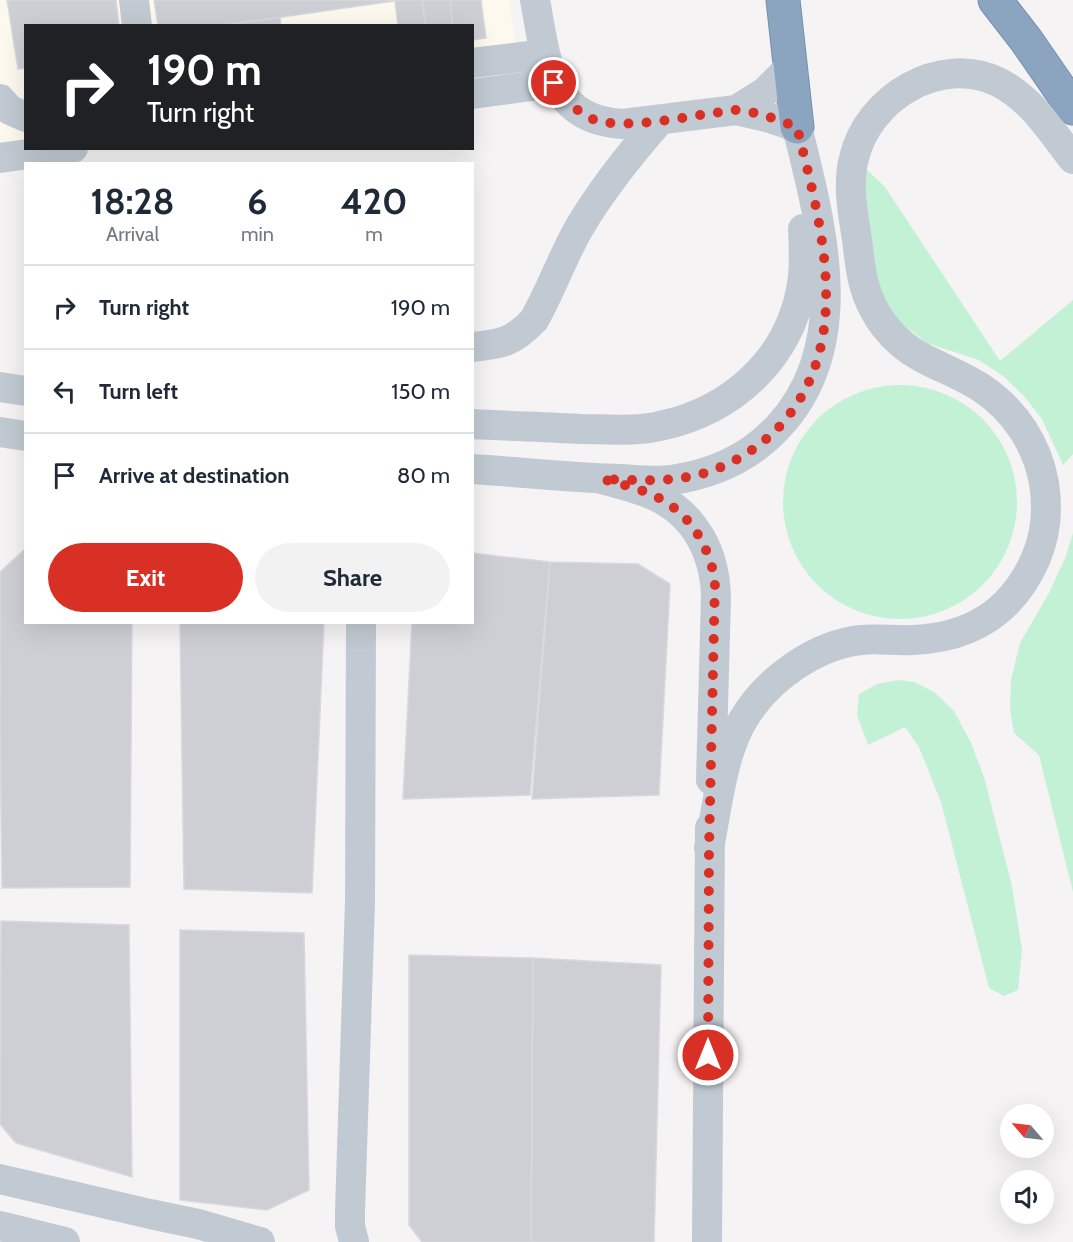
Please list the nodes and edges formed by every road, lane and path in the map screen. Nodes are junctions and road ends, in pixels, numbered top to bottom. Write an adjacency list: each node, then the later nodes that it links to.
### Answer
1 (134, 0): 5 (street)
2 (535, 0): 6 (street)
3 (783, 0): 8 (highway)
4 (996, 0): 12 (highway)
5 (137, 24)
6 (545, 54): 7 (street); 9 (street)
7 (474, 63)
8 (790, 67): 13 (street); 16 (highway)
9 (554, 83): 10 (street); 15 (street)
10 (474, 94)
11 (0, 99): 14 (street)
12 (1073, 108)
13 (736, 110): 15 (street); 16 (street)
14 (24, 116)
15 (660, 120): 20 (street)
16 (797, 127): 23 (street); 27 (street)
17 (60, 150): 18 (street)
18 (0, 159)
19 (1073, 159): 29 (street)
20 (474, 346)
21 (0, 387): 22 (street)
22 (24, 391)
23 (474, 424)
24 (0, 432): 25 (street)
25 (24, 436)
26 (474, 469): 27 (street)
27 (602, 479): 29 (street)
28 (361, 624): 31 (street)
29 (709, 849): 37 (street)
30 (0, 1179): 34 (street)
31 (350, 1211): 35 (street); 36 (street)
32 (0, 1226): 33 (street)
33 (65, 1242)
34 (260, 1242)
35 (328, 1242)
36 (354, 1242)
37 (707, 1242)

